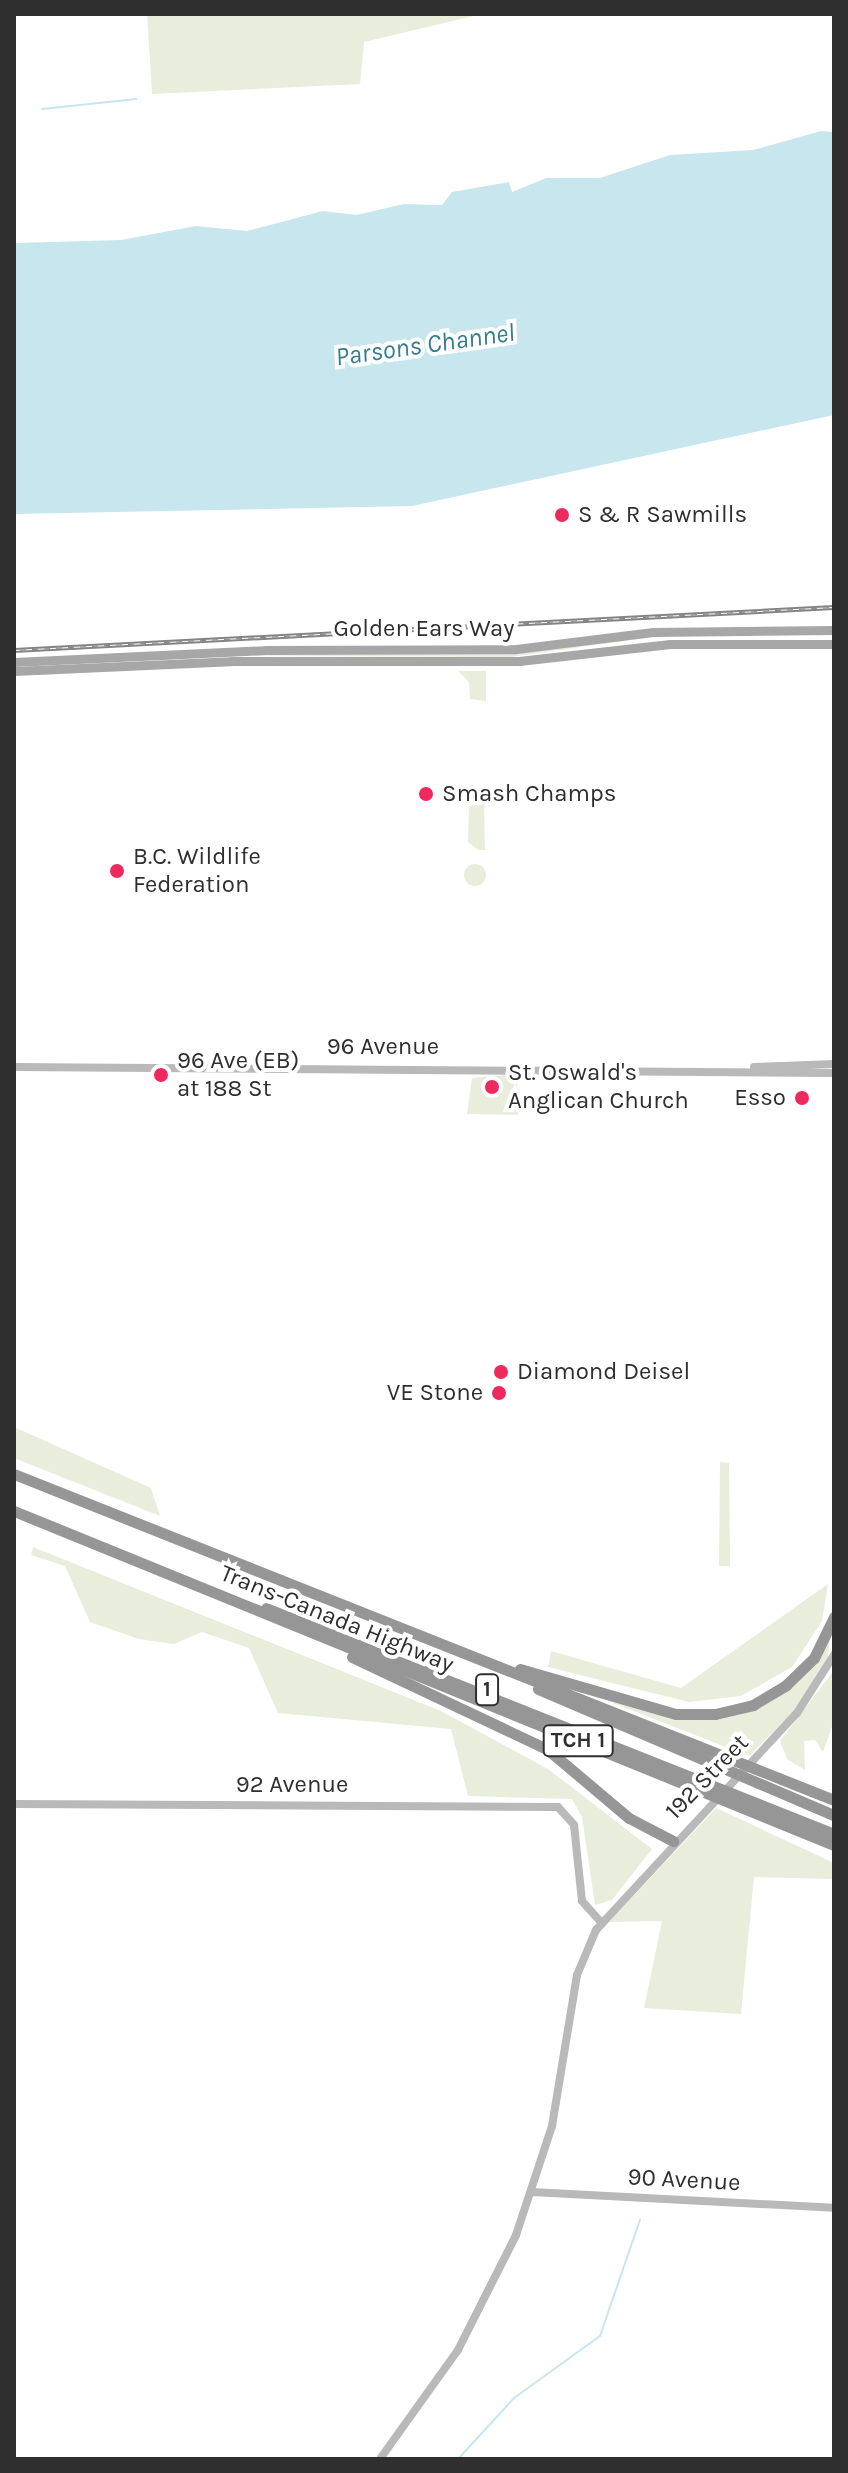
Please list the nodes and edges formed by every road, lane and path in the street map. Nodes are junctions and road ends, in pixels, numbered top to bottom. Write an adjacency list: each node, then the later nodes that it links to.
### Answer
1 (834, 630): 3 (main road, Golden Ears Way)
2 (833, 645): 4 (main road, Golden Ears Way)
3 (14, 662)
4 (14, 671)
5 (834, 1064): 7 (main road, 96 Avenue)
6 (14, 1067): 7 (main road, 96 Avenue)
7 (753, 1067): 8 (main road, 96 Avenue)
8 (834, 1073)
9 (14, 1474): 14 (highway, Trans-Canada Highway / TCH 1)
10 (14, 1511): 11 (highway, Trans-Canada Highway / TCH 1)
11 (134, 1560): 13 (highway, Trans-Canada Highway / TCH 1); 20 (highway, Trans-Canada Highway / 1)
12 (834, 1617): 14 (highway)
13 (321, 1638): 21 (highway); 22 (highway, Trans-Canada Highway / TCH 1)
14 (455, 1650): 16 (highway, Trans-Canada Highway / TCH 1)
15 (834, 1655): 21 (main road, 192 Street)
16 (488, 1663): 17 (highway, Trans-Canada Highway / TCH 1); 19 (highway, Trans-Canada Highway / 1)
17 (834, 1800)
18 (14, 1804): 23 (main road, 92 Avenue)
19 (834, 1815)
20 (834, 1834)
21 (673, 1841): 23 (main road, 192 Street)
22 (834, 1845)
23 (601, 1922): 24 (main road, 192 Street)
24 (532, 2192): 25 (main road, 90 Avenue); 26 (main road, 192 Street)
25 (834, 2208)
26 (380, 2459)

